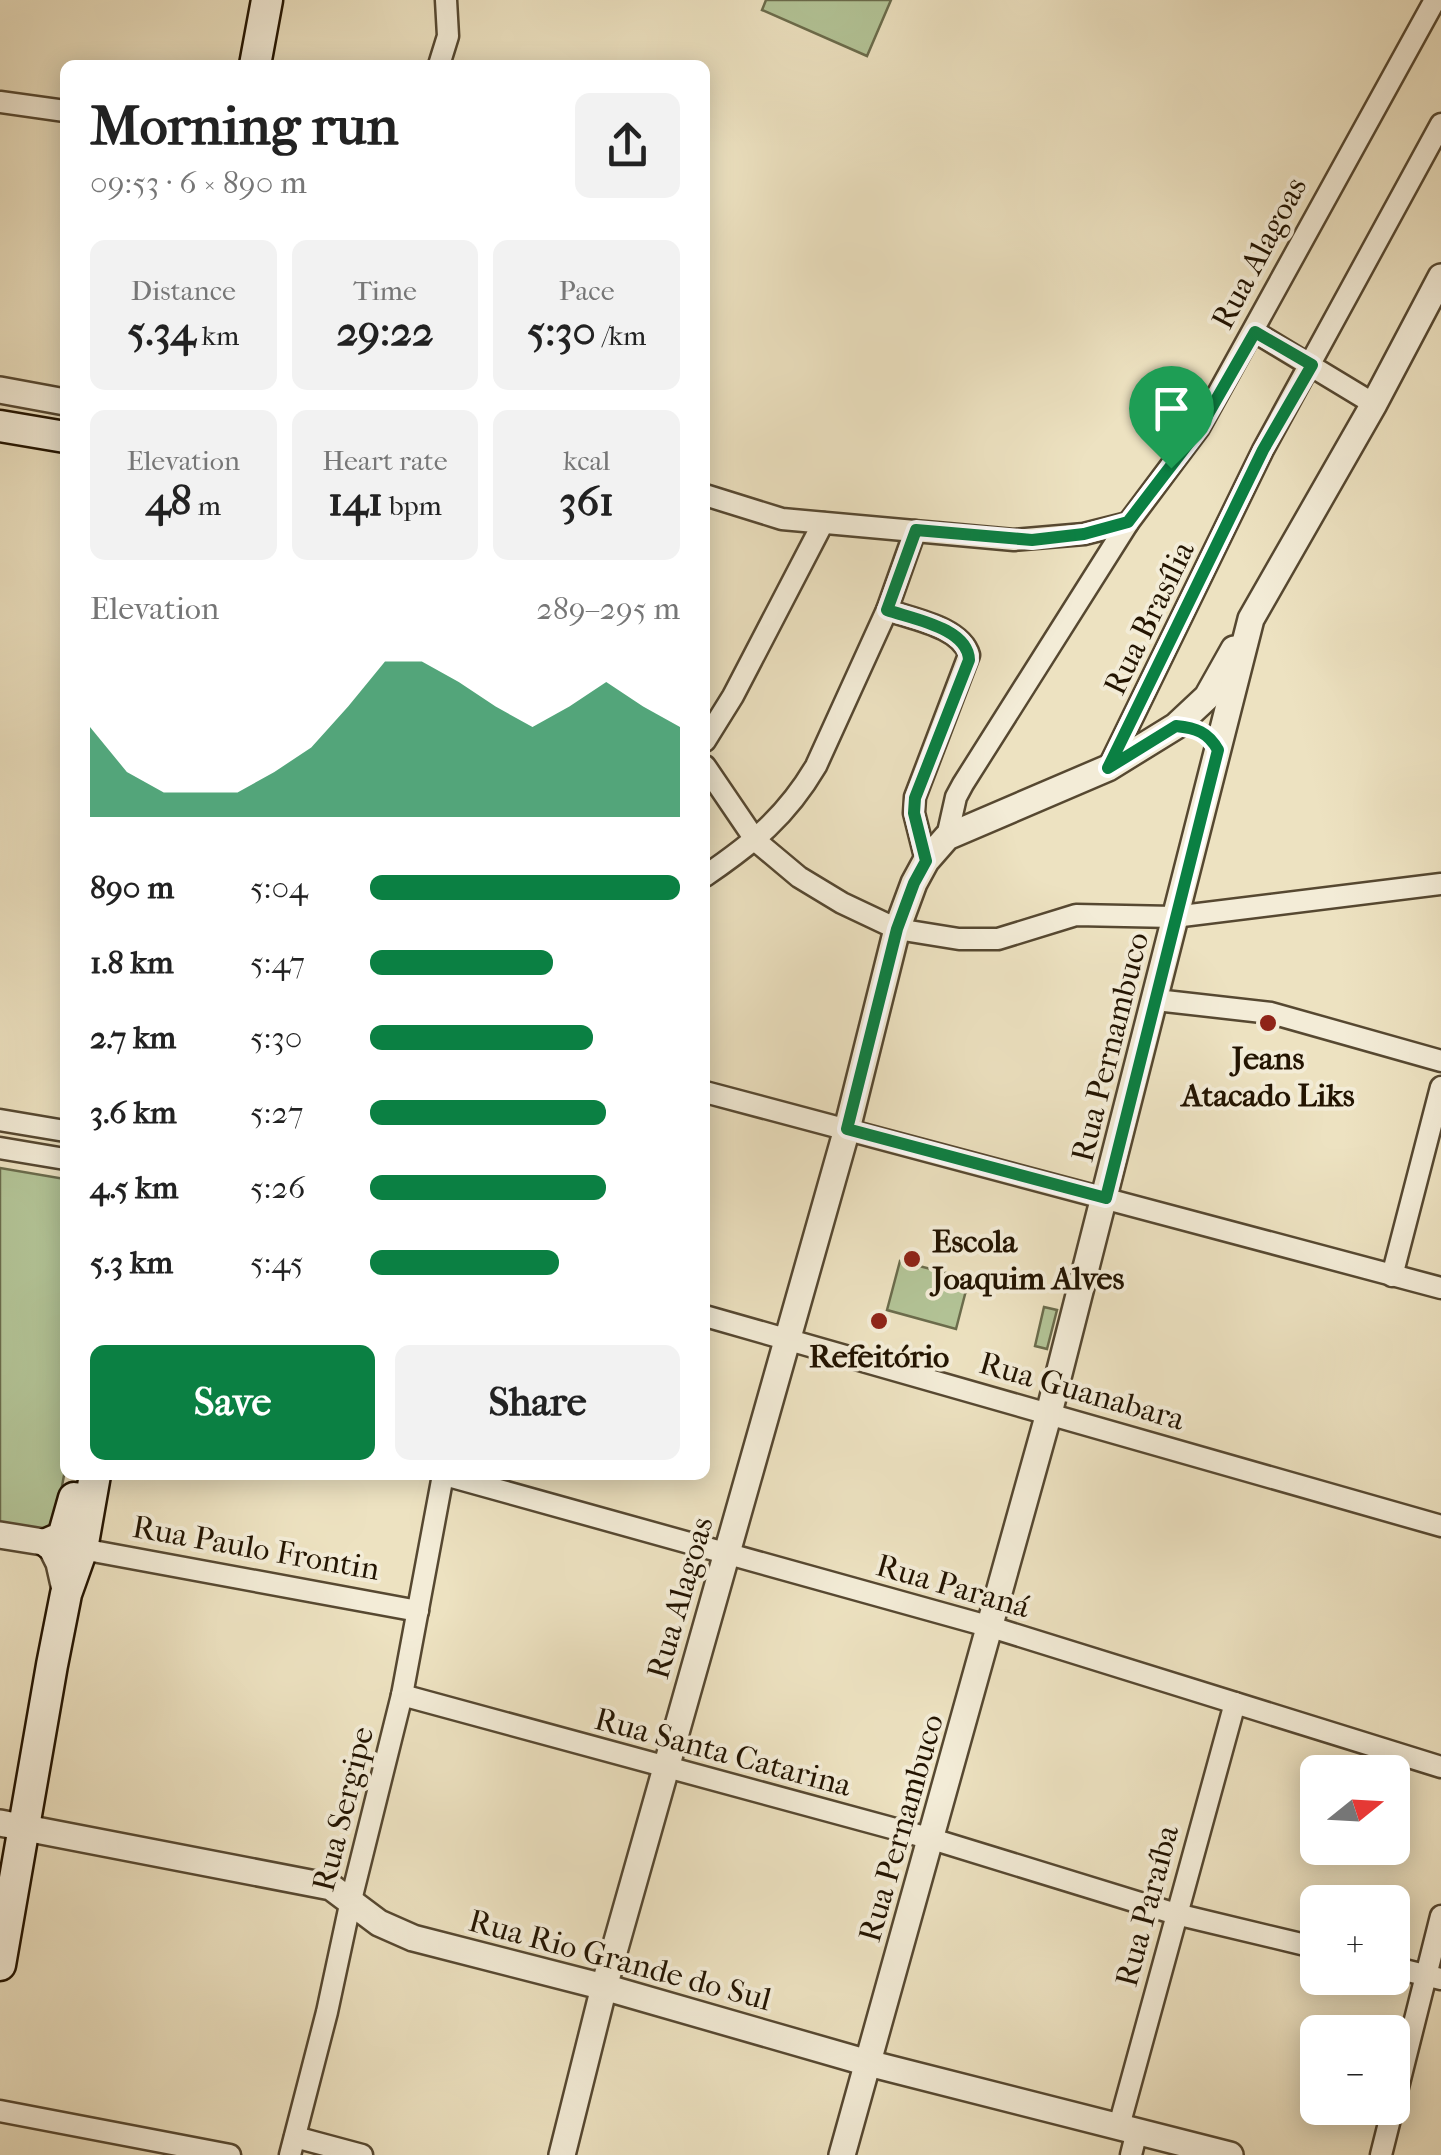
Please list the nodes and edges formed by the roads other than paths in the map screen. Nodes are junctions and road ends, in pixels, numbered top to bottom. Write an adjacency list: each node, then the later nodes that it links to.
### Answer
1 (267, 0): 4 (main road)
2 (446, 0): 5 (street)
3 (1435, 0): 10 (street, Rua Alagoas)
4 (256, 60)
5 (441, 60)
6 (0, 102): 7 (street)
7 (60, 110)
8 (1441, 124): 11 (street, Rua Brasília)
9 (1441, 278): 14 (street, Rua Pernambuco)
10 (1255, 332): 11 (street); 18 (street, Rua Alagoas)
11 (1312, 365): 14 (street); 26 (street, Rua Brasília)
12 (0, 390): 13 (street)
13 (60, 401)
14 (1374, 404): 22 (street, Rua Pernambuco)
15 (0, 426): 16 (main road)
16 (60, 436)
17 (710, 502): 19 (street)
18 (1128, 522): 20 (street); 28 (street, Rua Alagoas)
19 (823, 524): 20 (street); 24 (street)
20 (916, 530): 21 (street)
21 (887, 610): 29 (street); 30 (street)
22 (1251, 619): 23 (street, Rua Alagoas); 25 (street, Rua Pernambuco)
23 (1176, 726): 25 (street); 26 (street, Rua Alagoas)
24 (710, 732)
25 (1218, 750): 33 (street, Rua Pernambuco)
26 (1108, 768): 28 (street, Rua Alagoas)
27 (710, 773): 29 (street)
28 (948, 837): 30 (street, Rua Alagoas)
29 (756, 841): 31 (street); 34 (street)
30 (926, 861): 34 (street, Rua Alagoas)
31 (710, 873)
32 (1441, 884): 33 (street)
33 (1174, 917): 34 (street); 35 (street, Rua Pernambuco)
34 (897, 929): 40 (street, Rua Alagoas)
35 (1156, 1000): 36 (street); 44 (street, Rua Pernambuco)
36 (1441, 1061)
37 (1441, 1088): 45 (street)
38 (710, 1093): 40 (street)
39 (0, 1120): 41 (street)
40 (847, 1129): 44 (street); 48 (street, Rua Alagoas)
41 (60, 1130)
42 (0, 1148): 43 (street)
43 (60, 1158)
44 (1106, 1198): 45 (street); 49 (street, Rua Pernambuco)
45 (1392, 1276): 46 (street)
46 (1441, 1288)
47 (710, 1317): 48 (street, Rua Guanabara)
48 (786, 1338): 49 (street, Rua Guanabara); 58 (street, Rua Alagoas)
49 (1049, 1413): 54 (street, Rua Guanabara); 61 (street, Rua Pernambuco)
50 (77, 1480): 56 (main road)
51 (94, 1480): 57 (main road)
52 (443, 1480): 60 (street, Rua Sergipe)
53 (462, 1480): 58 (street, Rua Paraná)
54 (1441, 1526)
55 (0, 1535): 56 (street)
56 (49, 1543): 59 (street)
57 (82, 1549): 59 (main road); 60 (street, Rua Paulo Frontin)
58 (726, 1553): 61 (street, Rua Paraná); 65 (street, Rua Alagoas)
59 (66, 1594): 66 (main road)
60 (418, 1611): 62 (street, Rua Sergipe)
61 (991, 1627): 63 (street, Rua Paraná); 67 (street, Rua Pernambuco)
62 (402, 1695): 65 (street, Rua Santa Catarina); 68 (street, Rua Sergipe)
63 (1236, 1702): 64 (street, Rua Paraná); 69 (street, Rua Paraíba)
64 (1441, 1767)
65 (666, 1768): 67 (street, Rua Santa Catarina); 74 (street, Rua Alagoas)
66 (11, 1824): 68 (street, Rua Rio Grande do Sul); 72 (main road)
67 (932, 1839): 69 (street, Rua Santa Catarina); 75 (street, Rua Pernambuco)
68 (350, 1900): 74 (street, Rua Rio Grande do Sul); 78 (street, Rua Sergipe)
69 (1176, 1914): 71 (street, Rua Santa Catarina); 77 (street, Rua Paraíba)
70 (1441, 1916): 73 (street)
71 (1300, 1944)
72 (0, 1964)
73 (1434, 1977): 84 (street)
74 (604, 1987): 75 (street, Rua Rio Grande do Sul); 81 (street, Rua Alagoas)
75 (868, 2063): 77 (street, Rua Rio Grande do Sul); 82 (street, Rua Pernambuco)
76 (0, 2111): 79 (street)
77 (1129, 2138): 83 (street, Rua Rio Grande do Sul)
78 (292, 2146): 80 (street)
79 (230, 2155)
80 (362, 2155)
81 (562, 2155)
82 (842, 2155)
83 (1230, 2155)
84 (1381, 2155)

